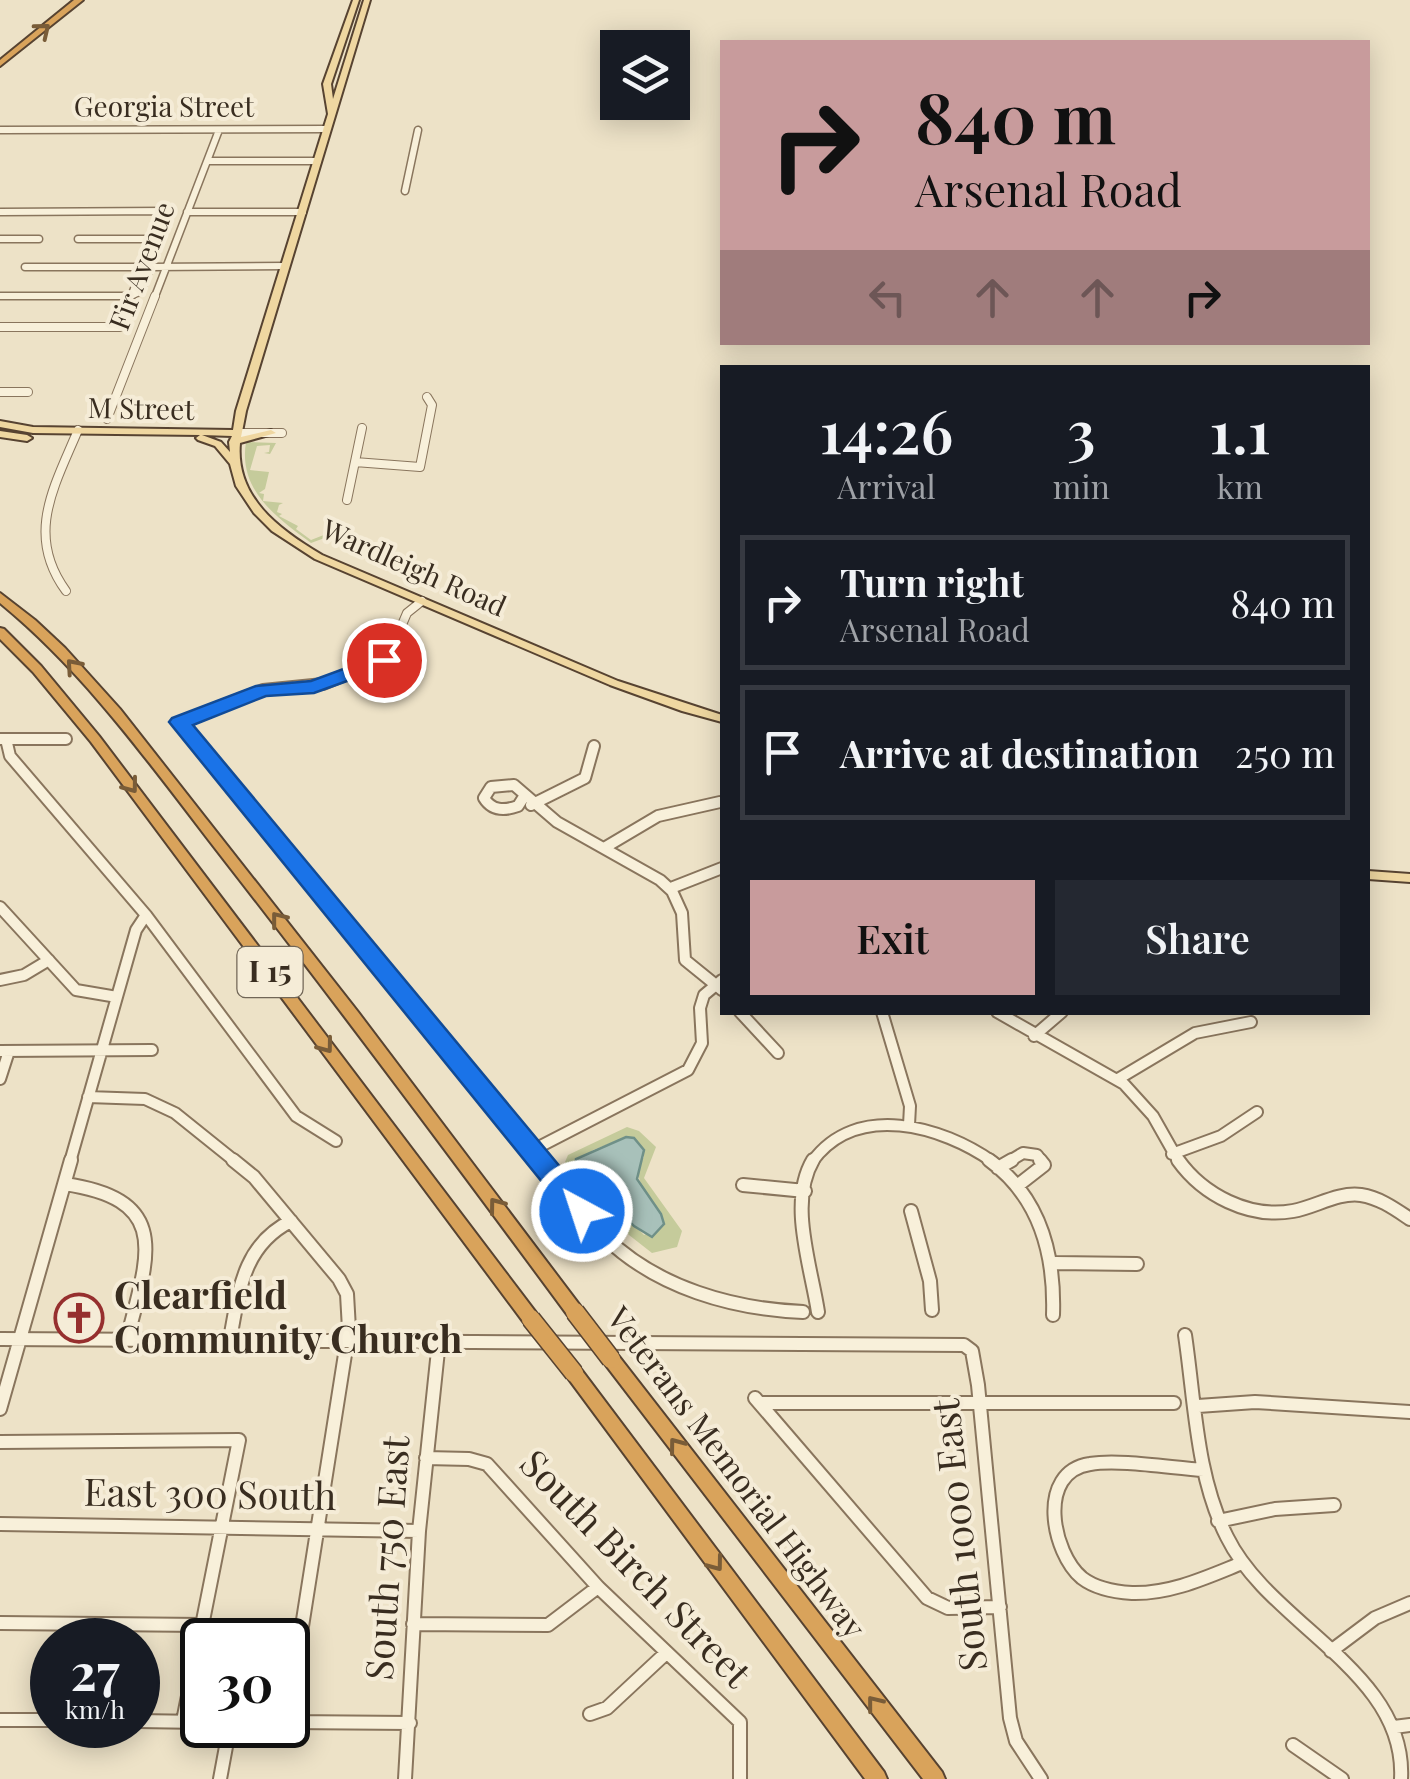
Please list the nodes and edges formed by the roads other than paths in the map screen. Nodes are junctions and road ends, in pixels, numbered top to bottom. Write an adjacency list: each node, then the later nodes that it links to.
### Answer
1 (79, 0): 4 (highway, one-way to 1)
2 (356, 0): 5 (main road)
3 (367, 0): 5 (main road)
4 (0, 64)
5 (332, 116): 8 (main road)
6 (0, 130): 7 (street, Georgia Street)
7 (220, 130): 8 (street, Georgia Street); 10 (street, Fir Avenue)
8 (328, 130): 11 (main road)
9 (418, 130): 12 (street)
10 (208, 161): 11 (street); 14 (street, Fir Avenue)
11 (318, 161): 15 (main road)
12 (404, 191)
13 (0, 212): 16 (street)
14 (188, 212): 15 (street); 23 (street, Fir Avenue)
15 (303, 212): 20 (main road)
16 (153, 238): 19 (street); 22 (street)
17 (0, 239): 18 (street)
18 (39, 239)
19 (78, 239)
20 (286, 266): 23 (street); 30 (main road)
21 (25, 267): 22 (street)
22 (147, 267): 23 (street); 24 (street)
23 (166, 267): 31 (street, Fir Avenue)
24 (0, 296)
25 (120, 326): 26 (street)
26 (0, 327)
27 (0, 392): 28 (street)
28 (28, 392)
29 (428, 397): 41 (street)
30 (241, 412): 34 (main road); 39 (main road)
31 (106, 419)
32 (0, 424): 36 (main road, M Street)
33 (362, 428): 41 (street)
34 (152, 431): 36 (main road, M Street); 39 (main road, M Street)
35 (0, 434): 36 (main road, M Street)
36 (76, 434): 38 (main road, M Street); 43 (street)
37 (278, 435): 39 (main road)
38 (201, 438): 39 (main road, M Street); 40 (main road)
39 (236, 438): 40 (main road)
40 (232, 462): 45 (main road, Wardleigh Road)
41 (355, 462): 42 (street)
42 (347, 500)
43 (66, 591)
44 (2, 598): 142 (highway, Veterans Memorial Highway / I 15, one-way to 44, bridge)
45 (422, 600): 47 (main road, Wardleigh Road); 82 (street)
46 (0, 634): 141 (highway, I 15, one-way to 141, bridge)
47 (720, 718)
48 (3, 739): 49 (street); 61 (street)
49 (66, 739)
50 (594, 746): 53 (street)
51 (525, 795): 53 (street); 54 (street); 54 (street)
52 (720, 802): 55 (street)
53 (536, 804): 54 (street); 55 (street)
54 (518, 806)
55 (604, 848): 59 (street)
56 (720, 869): 59 (street)
57 (1370, 875): 58 (main road)
58 (1410, 878)
59 (671, 888): 64 (street)
60 (0, 907): 62 (street)
61 (146, 915): 65 (street); 81 (street)
62 (49, 960): 63 (street); 65 (street)
63 (0, 980)
64 (720, 985): 82 (street)
65 (117, 996): 73 (street)
66 (743, 1015): 75 (street)
67 (883, 1015): 80 (street)
68 (1002, 1015): 71 (street)
69 (1058, 1015): 71 (street)
70 (1250, 1022): 76 (street)
71 (1034, 1036): 76 (street)
72 (5, 1050): 73 (street); 77 (street)
73 (102, 1050): 74 (street); 78 (street)
74 (152, 1050)
75 (778, 1052)
76 (1118, 1079): 83 (street)
77 (0, 1080)
78 (88, 1097): 85 (street); 91 (street)
79 (1257, 1112): 83 (street)
80 (910, 1124): 84 (street); 88 (street)
81 (336, 1141)
82 (532, 1151): 95 (street)
83 (1172, 1154): 90 (street)
84 (998, 1168): 87 (street); 87 (street)
85 (65, 1184): 100 (street); 101 (street)
86 (743, 1185): 88 (street)
87 (1017, 1186): 92 (street)
88 (804, 1191): 96 (street)
89 (911, 1211): 94 (street)
90 (1410, 1219)
91 (291, 1221): 102 (street); 104 (street)
92 (1056, 1263): 93 (street); 97 (street)
93 (1137, 1264)
94 (932, 1310)
95 (803, 1312)
96 (818, 1312)
97 (1053, 1314)
98 (1185, 1334): 107 (street)
99 (0, 1339): 100 (street)
100 (21, 1339): 101 (street); 108 (street)
101 (127, 1339): 102 (street)
102 (230, 1339): 104 (street)
103 (438, 1341): 104 (street); 105 (street, South 1000 East); 111 (street, South 750 East)
104 (347, 1342): 117 (street)
105 (980, 1404): 106 (street); 122 (street, South 1000 East); 122 (street)
106 (1174, 1404)
107 (1198, 1406): 109 (street); 112 (street)
108 (0, 1409)
109 (1410, 1412)
110 (0, 1442): 116 (street)
111 (426, 1458): 118 (street, South 750 East); 120 (street, South Birch Street)
112 (1204, 1470): 114 (street); 119 (street)
113 (1334, 1505): 114 (street)
114 (1218, 1521): 119 (street)
115 (0, 1524): 116 (street, East 300 South)
116 (222, 1528): 117 (street, East 300 South); 123 (street)
117 (317, 1529): 118 (street, East 300 South); 124 (street)
118 (418, 1531): 126 (street, South 750 East)
119 (1242, 1563): 128 (street)
120 (598, 1587): 126 (street); 129 (street, South Birch Street)
121 (1410, 1603): 128 (street)
122 (1000, 1607): 143 (street, South 1000 East)
123 (203, 1618)
124 (303, 1618)
125 (0, 1623): 127 (street)
126 (412, 1624): 134 (street, South 750 East)
127 (180, 1625)
128 (1331, 1651): 135 (street)
129 (665, 1654): 130 (street); 140 (street, South Birch Street)
130 (590, 1714)
131 (0, 1720): 132 (street)
132 (30, 1720)
133 (310, 1720): 134 (street)
134 (410, 1724): 139 (street, South 750 East)
135 (1402, 1726): 145 (street)
136 (1293, 1745): 144 (street)
137 (226, 1748): 138 (street)
138 (220, 1779)
139 (405, 1779)
140 (740, 1779)
141 (877, 1779)
142 (935, 1779)
143 (1041, 1779)
144 (1342, 1779)
145 (1401, 1779)

